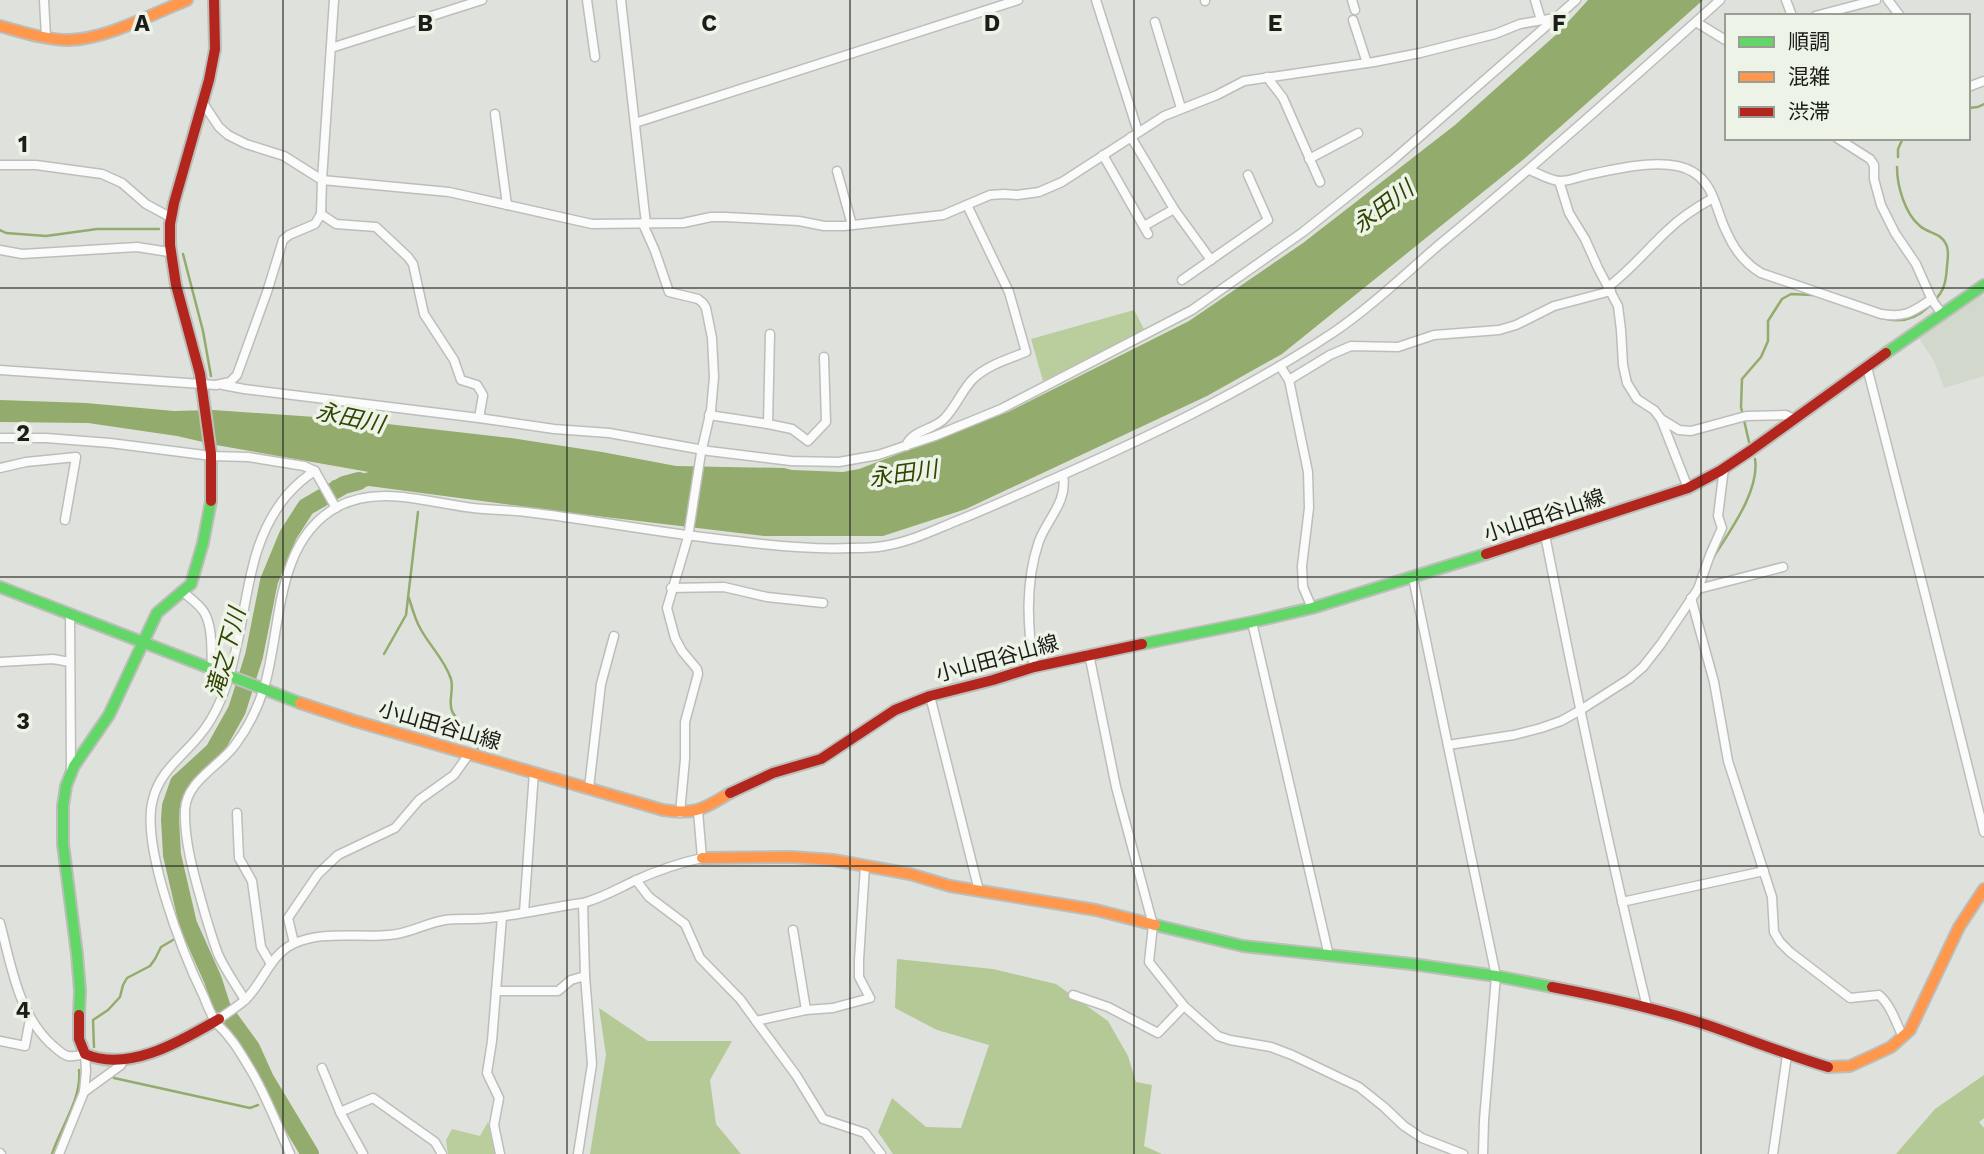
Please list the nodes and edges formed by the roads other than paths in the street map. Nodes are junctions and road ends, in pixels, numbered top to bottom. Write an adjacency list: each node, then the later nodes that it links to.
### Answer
1 (44, 0): 23 (street)
2 (187, 0): 23 (street)
3 (214, 0): 29 (street)
4 (334, 0): 25 (street)
5 (482, 0): 25 (street)
6 (587, 0): 26 (street)
7 (621, 0): 32 (street)
8 (1018, 0): 32 (street)
9 (1096, 0): 34 (street)
10 (1352, 0): 15 (street)
11 (1535, 0): 19 (street)
12 (1576, 0): 17 (street)
13 (1720, 0): 21 (street)
14 (1876, 0): 16 (street)
15 (1355, 10)
16 (1823, 14)
17 (1555, 18): 19 (street); 74 (street)
18 (1353, 20): 27 (street)
19 (1541, 20): 27 (street)
20 (1155, 22): 30 (street)
21 (1696, 22): 24 (street); 39 (street)
22 (0, 26): 23 (street)
23 (46, 37)
24 (1725, 40)
25 (331, 48): 42 (street)
26 (596, 57)
27 (1367, 63): 28 (street)
28 (1268, 77): 30 (street); 37 (street)
29 (203, 103): 42 (street); 50 (street)
30 (1181, 108): 34 (street)
31 (495, 114): 46 (street)
32 (635, 123): 51 (street)
33 (1358, 132): 37 (street)
34 (1135, 135): 36 (street); 48 (street)
35 (1840, 140): 59 (street)
36 (1103, 155): 47 (street); 48 (street)
37 (1309, 159): 44 (street)
38 (0, 165): 50 (street)
39 (1530, 170): 43 (street); 62 (street)
40 (837, 171): 52 (street)
41 (1248, 176): 55 (street)
42 (322, 180): 46 (street); 49 (street)
43 (1559, 181): 45 (street); 58 (street)
44 (1320, 182)
45 (1713, 198): 58 (street); 59 (street)
46 (507, 205): 51 (street)
47 (967, 205): 52 (street); 74 (street)
48 (1174, 209): 55 (street)
49 (321, 214): 66 (street); 69 (street)
50 (170, 216): 54 (street)
51 (645, 224): 52 (street); 68 (street)
52 (852, 225)
53 (0, 250): 54 (street)
54 (169, 252): 67 (street)
55 (1211, 260): 56 (street)
56 (1182, 280)
57 (1984, 285): 59 (street, 小山田谷山線)
58 (1609, 289): 65 (street); 70 (street)
59 (1936, 305): 63 (street, 小山田谷山線)
60 (770, 334): 72 (street)
61 (824, 357): 72 (street)
62 (1280, 366): 65 (street); 80 (street)
63 (1867, 367): 71 (street, 小山田谷山線); 116 (street)
64 (0, 370): 67 (street)
65 (1289, 380): 94 (street)
66 (223, 385): 67 (street); 69 (street)
67 (201, 386): 76 (street)
68 (709, 415): 72 (street); 75 (street)
69 (479, 418): 75 (street)
70 (1661, 419): 71 (street); 81 (street)
71 (1794, 419): 78 (street, 小山田谷山線)
72 (768, 424)
73 (0, 438): 76 (street)
74 (906, 446): 75 (street)
75 (701, 451): 85 (street)
76 (212, 456): 79 (street); 91 (street)
77 (0, 468): 83 (street)
78 (1724, 468): 81 (street, 小山田谷山線); 90 (street)
79 (315, 471): 82 (street); 104 (street)
80 (1063, 475): 85 (street); 103 (street)
81 (1688, 488): 84 (street, 小山田谷山線)
82 (336, 508): 85 (street); 105 (street)
83 (65, 520)
84 (1545, 535): 87 (street, 小山田谷山線); 107 (street)
85 (688, 537): 89 (street)
86 (1783, 567): 90 (street)
87 (1413, 578): 94 (street, 小山田谷山線); 108 (street)
88 (0, 587): 95 (street, 小山田谷山線)
89 (671, 588): 93 (street); 115 (street)
90 (1698, 589): 92 (street)
91 (183, 592): 98 (street); 102 (street)
92 (1691, 598): 107 (street); 119 (street)
93 (823, 603)
94 (1312, 608): 96 (street, 小山田谷山線)
95 (70, 614): 98 (street, 小山田谷山線); 101 (street)
96 (1252, 622): 99 (street, 小山田谷山線); 131 (street)
97 (614, 636): 112 (street)
98 (144, 641): 102 (street, 小山田谷山線); 110 (street)
99 (1089, 654): 103 (street, 小山田谷山線); 127 (street)
100 (0, 662): 101 (street)
101 (70, 662): 110 (street)
102 (212, 667): 104 (street, 小山田谷山線)
103 (1034, 667): 106 (street, 小山田谷山線)
104 (231, 675): 105 (street, 小山田谷山線); 142 (street)
105 (262, 687): 109 (street, 小山田谷山線); 137 (street)
106 (930, 696): 113 (street, 小山田谷山線); 122 (street)
107 (1579, 711): 108 (street); 123 (street)
108 (1448, 745): 134 (street)
109 (469, 754): 111 (street, 小山田谷山線); 130 (street)
110 (71, 771): 146 (street)
111 (534, 772): 112 (street, 小山田谷山線); 125 (street)
112 (589, 788): 115 (street, 小山田谷山線)
113 (698, 811): 115 (street, 小山田谷山線); 117 (street)
114 (237, 813): 132 (street)
115 (680, 813)
116 (1984, 832)
117 (702, 858): 118 (street); 120 (street)
118 (865, 866): 122 (street); 140 (street)
119 (1764, 871): 123 (street); 144 (street)
120 (636, 880): 124 (street); 143 (street)
121 (1984, 889): 144 (street)
122 (979, 891): 127 (street)
123 (1622, 902): 139 (street)
124 (583, 903): 125 (street); 133 (street)
125 (524, 912): 126 (street)
126 (502, 916): 130 (street); 135 (street)
127 (1153, 925): 131 (street); 138 (street)
128 (0, 927): 141 (street)
129 (793, 930): 140 (street)
130 (294, 943): 132 (street)
131 (1329, 956): 134 (street)
132 (271, 964): 137 (street)
133 (585, 976): 135 (street); 157 (street)
134 (1496, 976): 139 (street); 160 (street)
135 (496, 991): 156 (street)
136 (1073, 995): 138 (street)
137 (243, 1002): 142 (street)
138 (1184, 1006): 159 (street)
139 (1647, 1007): 147 (street)
140 (806, 1010): 143 (street)
141 (30, 1019): 145 (street); 146 (street)
142 (217, 1020): 148 (street); 153 (street)
143 (756, 1021): 158 (street)
144 (1903, 1037): 147 (street)
145 (0, 1041)
146 (85, 1054): 148 (street); 150 (street)
147 (1787, 1055): 161 (street)
148 (122, 1060): 150 (street)
149 (322, 1068): 151 (street)
150 (84, 1092): 152 (street)
151 (340, 1112): 154 (street); 155 (street)
152 (59, 1154)
153 (290, 1154)
154 (363, 1154)
155 (442, 1154)
156 (500, 1154)
157 (578, 1154)
158 (881, 1154)
159 (1463, 1154)
160 (1483, 1154)
161 (1773, 1154)

